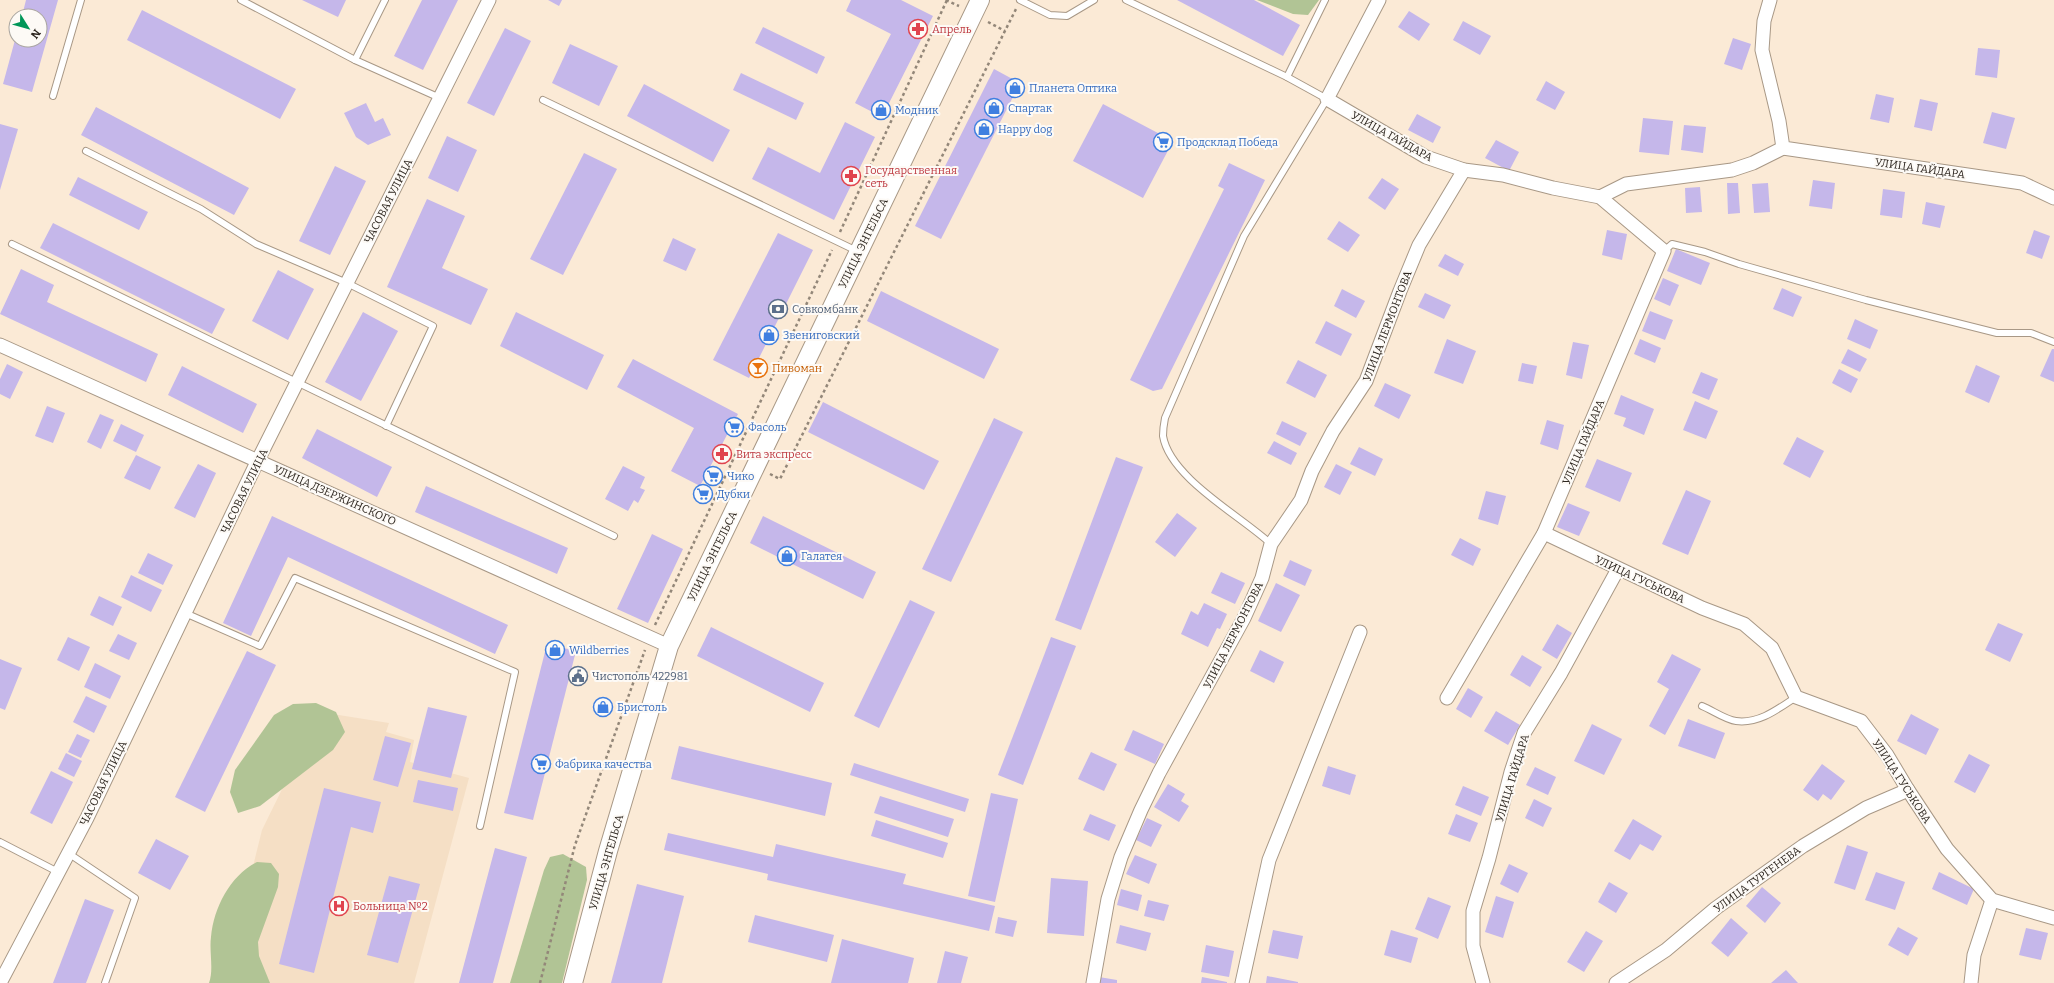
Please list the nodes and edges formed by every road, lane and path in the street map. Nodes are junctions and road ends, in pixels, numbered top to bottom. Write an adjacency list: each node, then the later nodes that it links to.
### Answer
1 (81, 0): 14 (lane)
2 (241, 0): 12 (lane)
3 (385, 0): 12 (lane)
4 (489, 0): 15 (street, ЧАСОВАЯ УЛИЦА)
5 (980, 0): 24 (main road, УЛИЦА ЭНГЕЛЬСА)
6 (1020, 0): 7 (lane); 33 (path)
7 (1094, 0)
8 (1126, 0): 13 (lane)
9 (1325, 0): 13 (lane)
10 (1380, 0): 16 (street)
11 (1770, 0): 18 (street)
12 (355, 60): 15 (lane)
13 (1287, 77): 16 (lane)
14 (53, 96)
15 (440, 98): 26 (street, ЧАСОВАЯ УЛИЦА)
16 (1328, 99): 20 (street, УЛИЦА ГАЙДАРА); 36 (lane)
17 (543, 100): 24 (lane)
18 (1783, 148): 21 (street); 22 (street, УЛИЦА ГАЙДАРА)
19 (86, 151): 26 (lane)
20 (1464, 170): 21 (street, УЛИЦА ГАЙДАРА); 36 (street, УЛИЦА ЛЕРМОНТОВА)
21 (1600, 197): 25 (street, УЛИЦА ГАЙДАРА)
22 (2054, 198)
23 (12, 244): 29 (lane)
24 (859, 252): 33 (main road, УЛИЦА ЭНГЕЛЬСА)
25 (1664, 252): 27 (lane); 34 (street, УЛИЦА ГАЙДАРА)
26 (347, 283): 29 (street, ЧАСОВАЯ УЛИЦА); 30 (lane)
27 (2054, 342)
28 (0, 345): 32 (street, УЛИЦА ДЗЕРЖИНСКОГО)
29 (297, 383): 30 (lane); 32 (street, ЧАСОВАЯ УЛИЦА)
30 (386, 426): 35 (lane)
31 (736, 454): 33 (path)
32 (258, 460): 38 (street, ЧАСОВАЯ УЛИЦА); 40 (street, УЛИЦА ДЗЕРЖИНСКОГО)
33 (756, 466): 40 (main road, УЛИЦА ЭНГЕЛЬСА)
34 (1544, 533): 37 (street, УЛИЦА ГУСЬКОВА); 42 (street, УЛИЦА ГАЙДАРА)
35 (614, 536)
36 (1270, 544): 54 (street, УЛИЦА ЛЕРМОНТОВА)
37 (1618, 569): 41 (street, УЛИЦА ГУСЬКОВА); 56 (street, УЛИЦА ГАЙДАРА)
38 (185, 613): 45 (lane); 47 (street, ЧАСОВАЯ УЛИЦА)
39 (1360, 632): 55 (street)
40 (669, 646): 53 (main road, УЛИЦА ЭНГЕЛЬСА)
41 (1796, 697): 43 (lane); 44 (street, УЛИЦА ГУСЬКОВА)
42 (1447, 698)
43 (1702, 706)
44 (1908, 790): 49 (street, УЛИЦА ГУСЬКОВА); 57 (street, УЛИЦА ТУРГЕНЕВА)
45 (480, 826)
46 (0, 842): 48 (lane)
47 (68, 853): 48 (street, ЧАСОВАЯ УЛИЦА); 52 (lane)
48 (58, 872): 51 (street, ЧАСОВАЯ УЛИЦА)
49 (1992, 900): 50 (street); 58 (street)
50 (2054, 918)
51 (0, 983)
52 (105, 983)
53 (573, 983)
54 (1093, 983)
55 (1242, 983)
56 (1483, 983)
57 (1616, 983)
58 (1971, 983)

